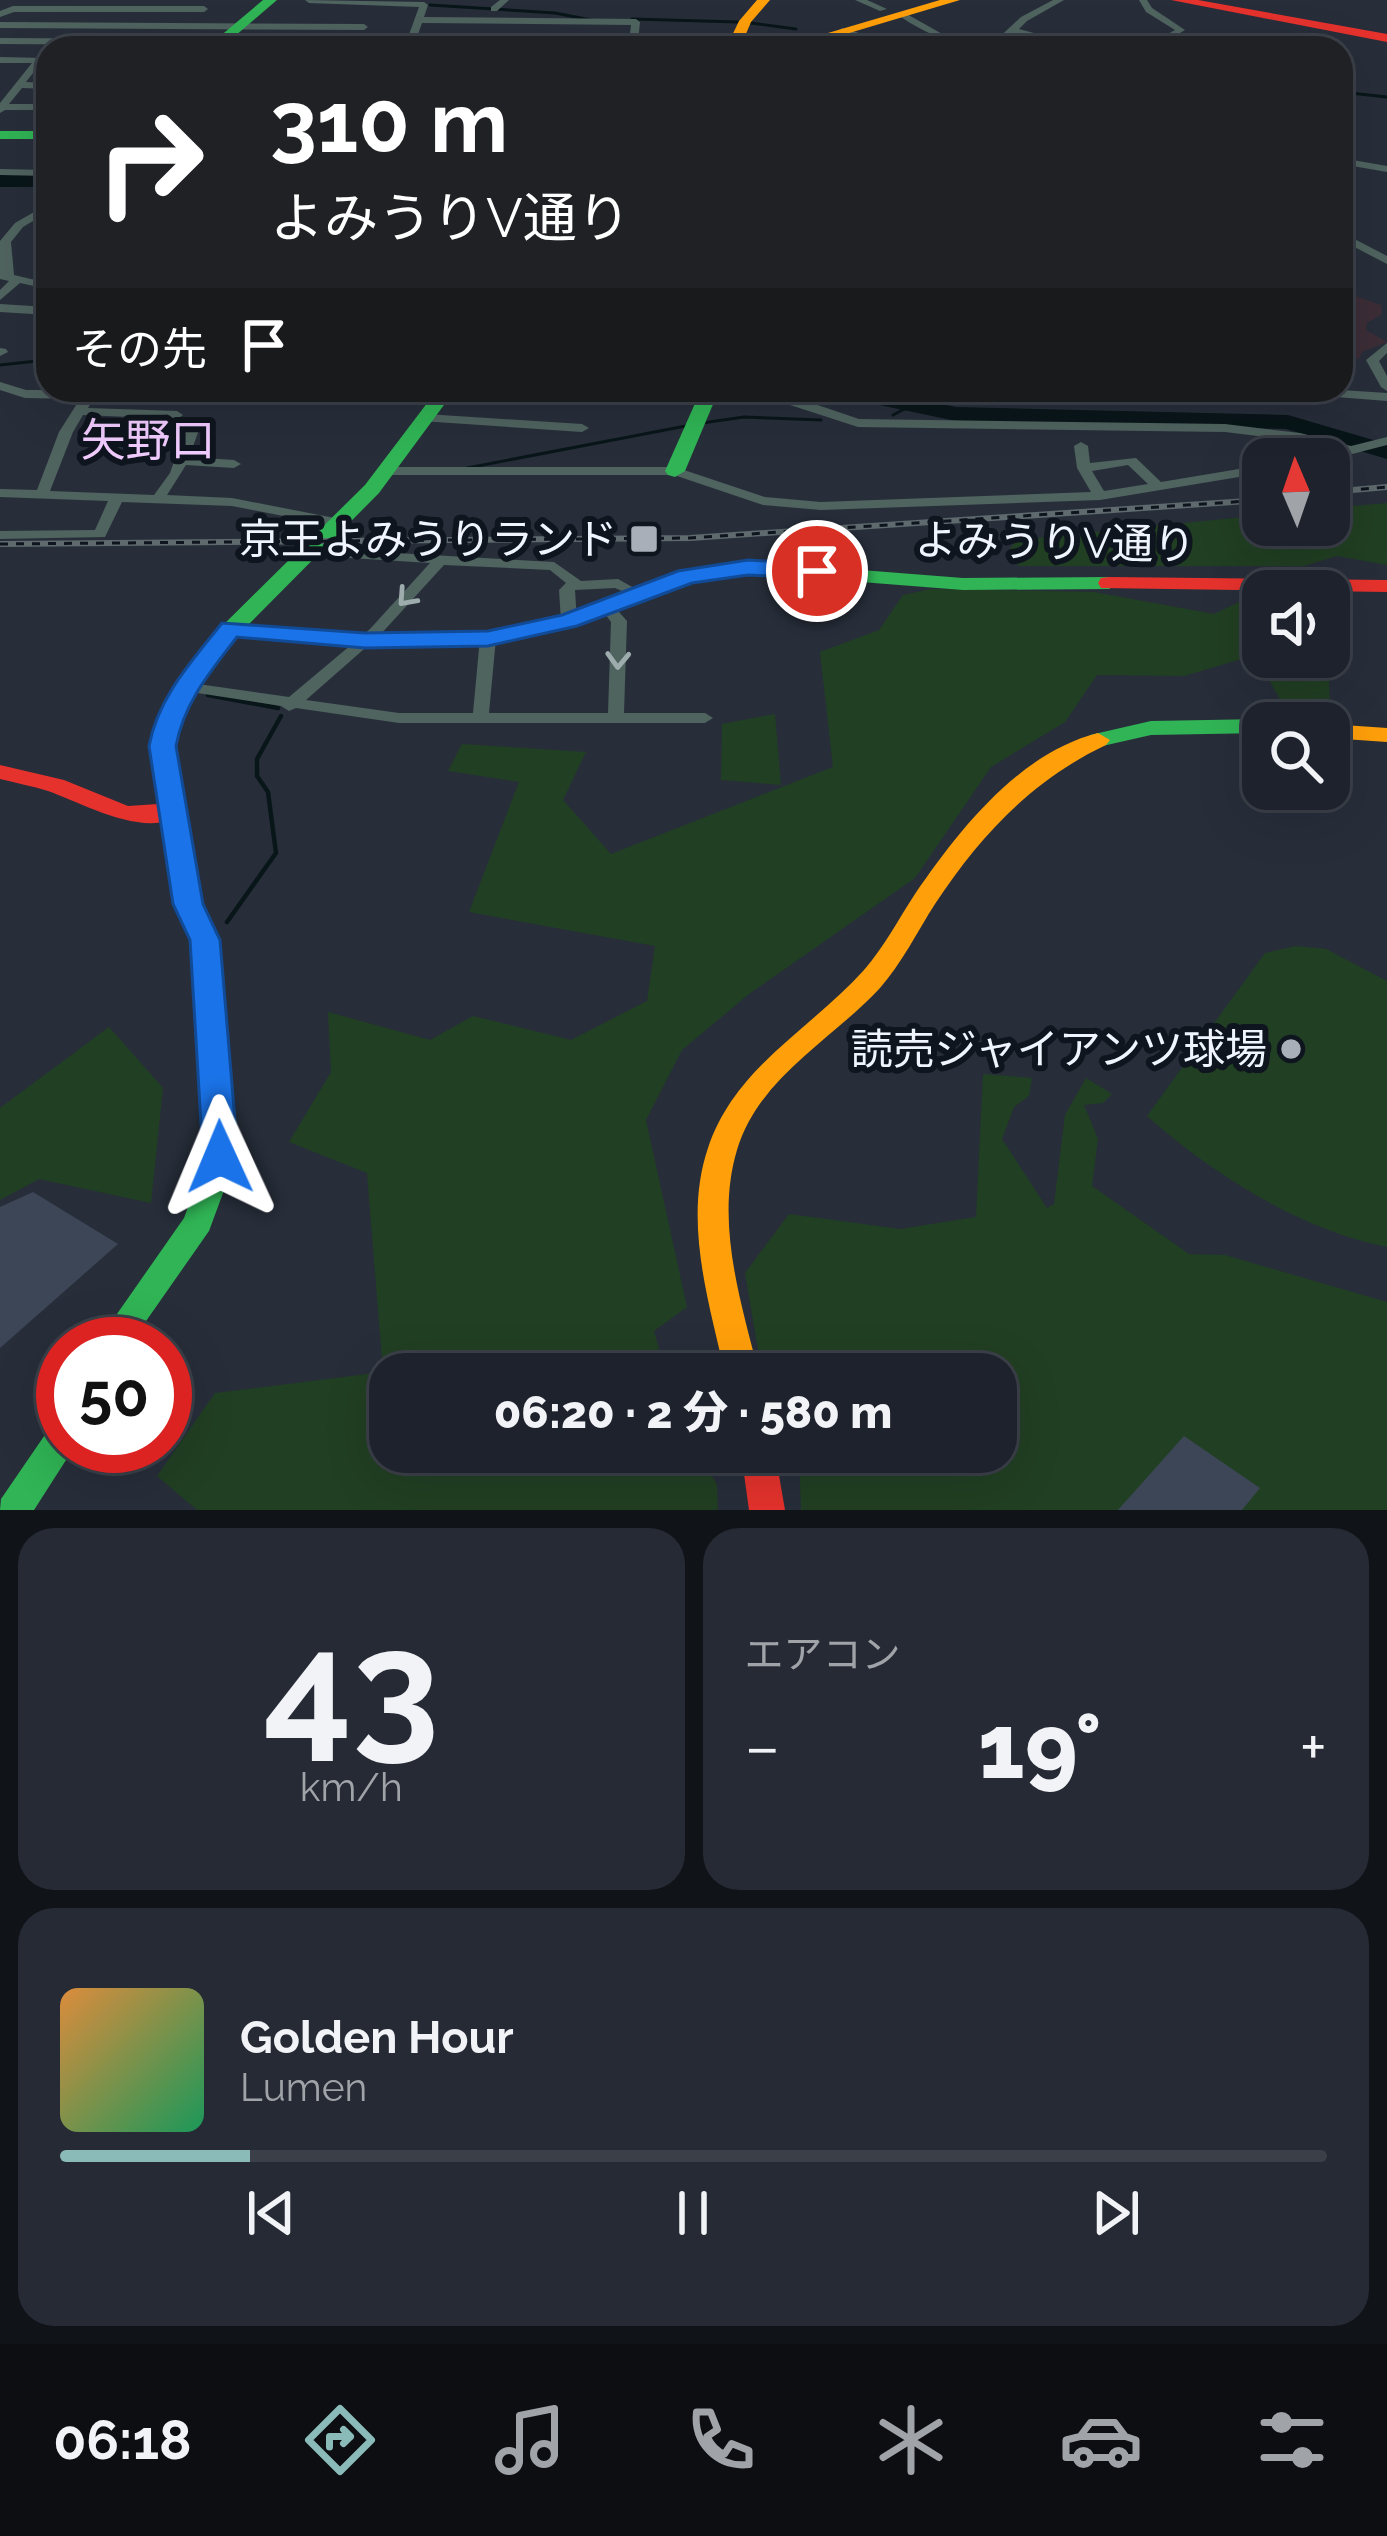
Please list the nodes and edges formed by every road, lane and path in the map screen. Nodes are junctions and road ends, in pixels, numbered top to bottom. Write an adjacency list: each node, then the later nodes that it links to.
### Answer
1 (271, 0): 27 (main road)
2 (309, 0): 9 (street)
3 (506, 0): 14 (street)
4 (764, 0): 32 (main road)
5 (1060, 0): 23 (street)
6 (1143, 0): 38 (street)
7 (1177, 0): 39 (main road)
8 (1196, 0): 39 (main road)
9 (321, 1): 11 (street); 21 (street)
10 (62, 5): 13 (street); 15 (street); 18 (street)
11 (374, 5): 16 (street); 22 (street)
12 (900, 7): 33 (main road); 34 (main road); 35 (street)
13 (116, 9): 19 (street); 20 (street)
14 (494, 9)
15 (0, 14)
16 (418, 20): 30 (street); 31 (street)
17 (0, 25): 18 (street)
18 (50, 25): 19 (street); 24 (street)
19 (104, 25): 20 (street)
20 (182, 26): 25 (street); 26 (street)
21 (287, 26): 22 (street); 28 (street)
22 (364, 27): 29 (street)
23 (1013, 30): 36 (street); 37 (street)
24 (41, 36)
25 (171, 36)
26 (214, 36)
27 (227, 36)
28 (238, 36)
29 (360, 36)
30 (413, 36)
31 (634, 36)
32 (740, 36)
33 (802, 36)
34 (818, 36)
35 (938, 36)
36 (1006, 36)
37 (1037, 36)
38 (1170, 36)
39 (1387, 37)
40 (0, 41): 41 (street)
41 (36, 41)
42 (36, 42): 44 (street)
43 (0, 60): 44 (street)
44 (23, 60): 45 (street)
45 (36, 62)
46 (36, 65): 47 (street)
47 (19, 86): 48 (street); 50 (street)
48 (36, 86)
49 (36, 107): 50 (street)
50 (1, 108)
51 (0, 138): 52 (main road)
52 (36, 138)
53 (1353, 163): 54 (street)
54 (1387, 169)
55 (0, 172): 56 (street)
56 (36, 172)
57 (36, 214): 60 (street)
58 (1353, 242): 59 (street)
59 (1387, 261)
60 (9, 277): 61 (street)
61 (0, 296)
62 (0, 308): 63 (street)
63 (36, 310)
64 (1387, 346): 65 (street)
65 (1380, 367): 67 (street)
66 (0, 386): 68 (street)
67 (1387, 387)
68 (36, 394)
69 (1353, 394): 70 (street)
70 (1387, 397)
71 (84, 402): 75 (street)
72 (437, 402): 77 (main road)
73 (705, 402): 88 (main road)
74 (795, 402): 82 (street)
75 (78, 411): 76 (street); 91 (street)
76 (177, 416)
77 (426, 418): 78 (street); 87 (main road)
78 (582, 428)
79 (192, 430): 84 (street)
80 (1385, 442): 82 (street)
81 (1081, 446): 86 (street)
82 (1356, 451): 83 (street)
83 (1350, 452)
84 (181, 461): 85 (street); 95 (street)
85 (234, 464)
86 (1084, 468): 90 (street); 93 (street)
87 (387, 471): 88 (street); 96 (main road)
88 (675, 471): 93 (street)
89 (1242, 474): 90 (street)
90 (1160, 488): 93 (street)
91 (43, 492): 92 (street); 94 (street)
92 (0, 493)
93 (1100, 496)
94 (115, 501): 95 (street); 97 (street)
95 (156, 501): 96 (street)
96 (340, 524): 98 (main road)
97 (0, 535)
98 (308, 552): 99 (street); 105 (main road)
99 (449, 559): 100 (street); 107 (street, one-way to 107)
100 (577, 585): 102 (street); 104 (street)
101 (1387, 586): 102 (main road, よみうりV通り)
102 (638, 593): 103 (main road, よみうりV通り)
103 (608, 608): 104 (main road, よみうりV通り); 110 (street, one-way to 110)
104 (568, 621): 106 (main road, よみうりV通り)
105 (231, 629): 107 (main road, よみうりV通り); 108 (main road)
106 (488, 638): 107 (main road, よみうりV通り); 112 (street)
107 (365, 641): 109 (street)
108 (184, 687): 109 (street); 117 (main road)
109 (289, 706): 112 (street)
110 (616, 718): 111 (street); 112 (street)
111 (705, 718)
112 (480, 719)
113 (1242, 725): 119 (main road)
114 (1350, 732): 115 (main road)
115 (1387, 735)
116 (0, 772): 117 (main road)
117 (173, 811): 118 (main road)
118 (132, 1317)
119 (738, 1353)
120 (38, 1473): 122 (main road)
121 (761, 1473): 123 (main road)
122 (14, 1510)
123 (767, 1510)

